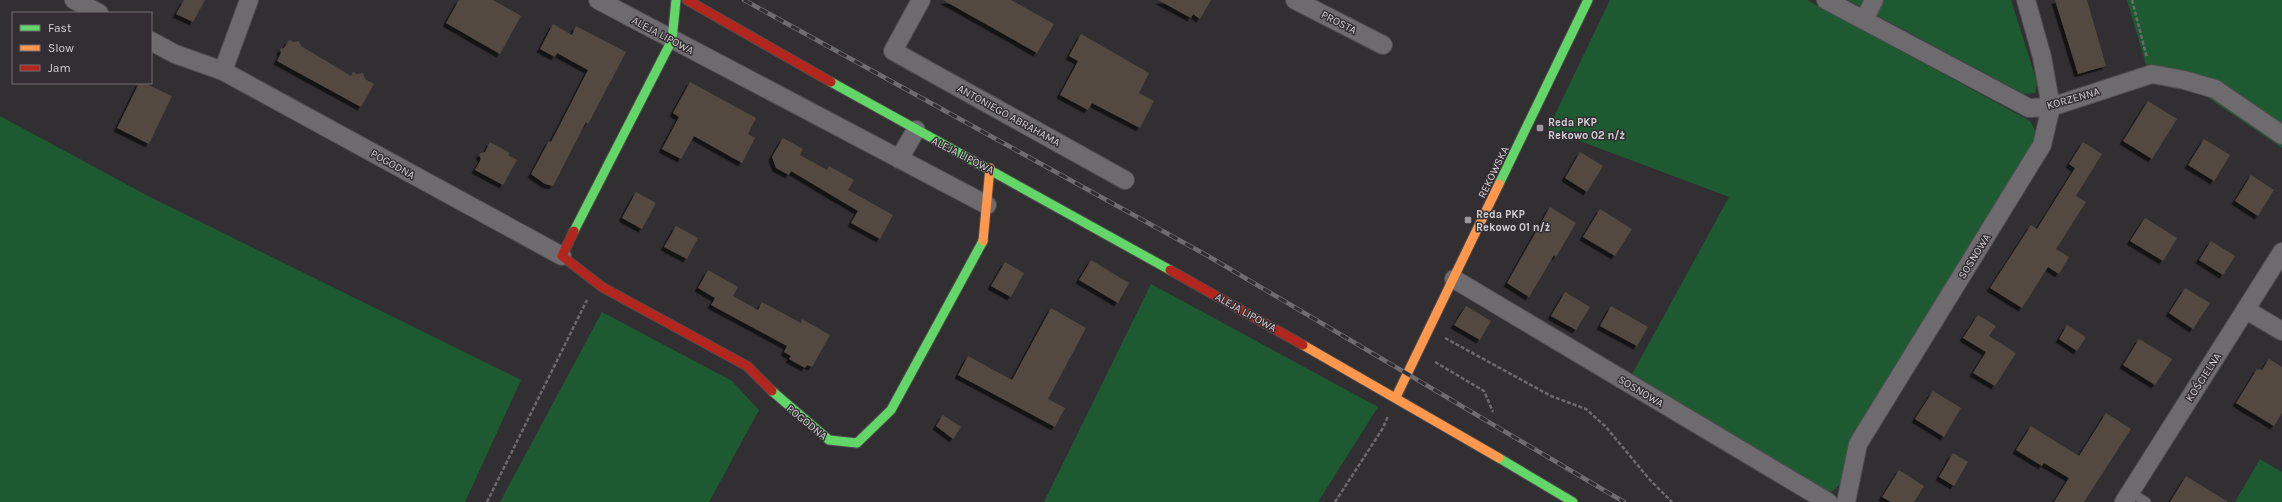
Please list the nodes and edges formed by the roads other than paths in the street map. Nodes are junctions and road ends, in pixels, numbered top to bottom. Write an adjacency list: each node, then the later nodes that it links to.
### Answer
1 (74, 0): 12 (street)
2 (249, 0): 17 (street)
3 (598, 0): 14 (street, ALEJA LIPOWA)
4 (676, 0): 14 (street)
5 (687, 0): 19 (street, ALEJA LIPOWA)
6 (921, 0): 23 (street, ANTONIEGO ABRAHAMA)
7 (1295, 0): 16 (street, PROSTA)
8 (1588, 0): 27 (street, REKOWSKA)
9 (1826, 0): 13 (street, KORZENNA)
10 (1874, 0): 13 (street)
11 (2026, 0): 18 (street, SOSNOWA)
12 (97, 12)
13 (1864, 20): 18 (street, KORZENNA)
14 (672, 40): 21 (street, ALEJA LIPOWA); 26 (street)
15 (152, 42): 17 (street, POGODNA)
16 (1383, 45)
17 (223, 71): 26 (street, POGODNA)
18 (2051, 107): 20 (street, KORZENNA); 34 (street, SOSNOWA)
19 (916, 130): 21 (street); 22 (street, ALEJA LIPOWA)
20 (2282, 135)
21 (899, 159): 24 (street, ALEJA LIPOWA)
22 (990, 168): 24 (street, POGODNA); 30 (street, ALEJA LIPOWA)
23 (1124, 180)
24 (986, 205): 26 (street, POGODNA)
25 (2282, 252): 28 (street, KOŚCIELNA)
26 (562, 256)
27 (1454, 279): 30 (street, REKOWSKA); 33 (street, SOSNOWA)
28 (2246, 310): 29 (street); 31 (street, KOŚCIELNA)
29 (2282, 331)
30 (1396, 397): 32 (street, ALEJA LIPOWA)
31 (2127, 497): 35 (lane)
32 (1573, 502)
33 (1828, 502)
34 (1846, 502)
35 (2146, 502)

